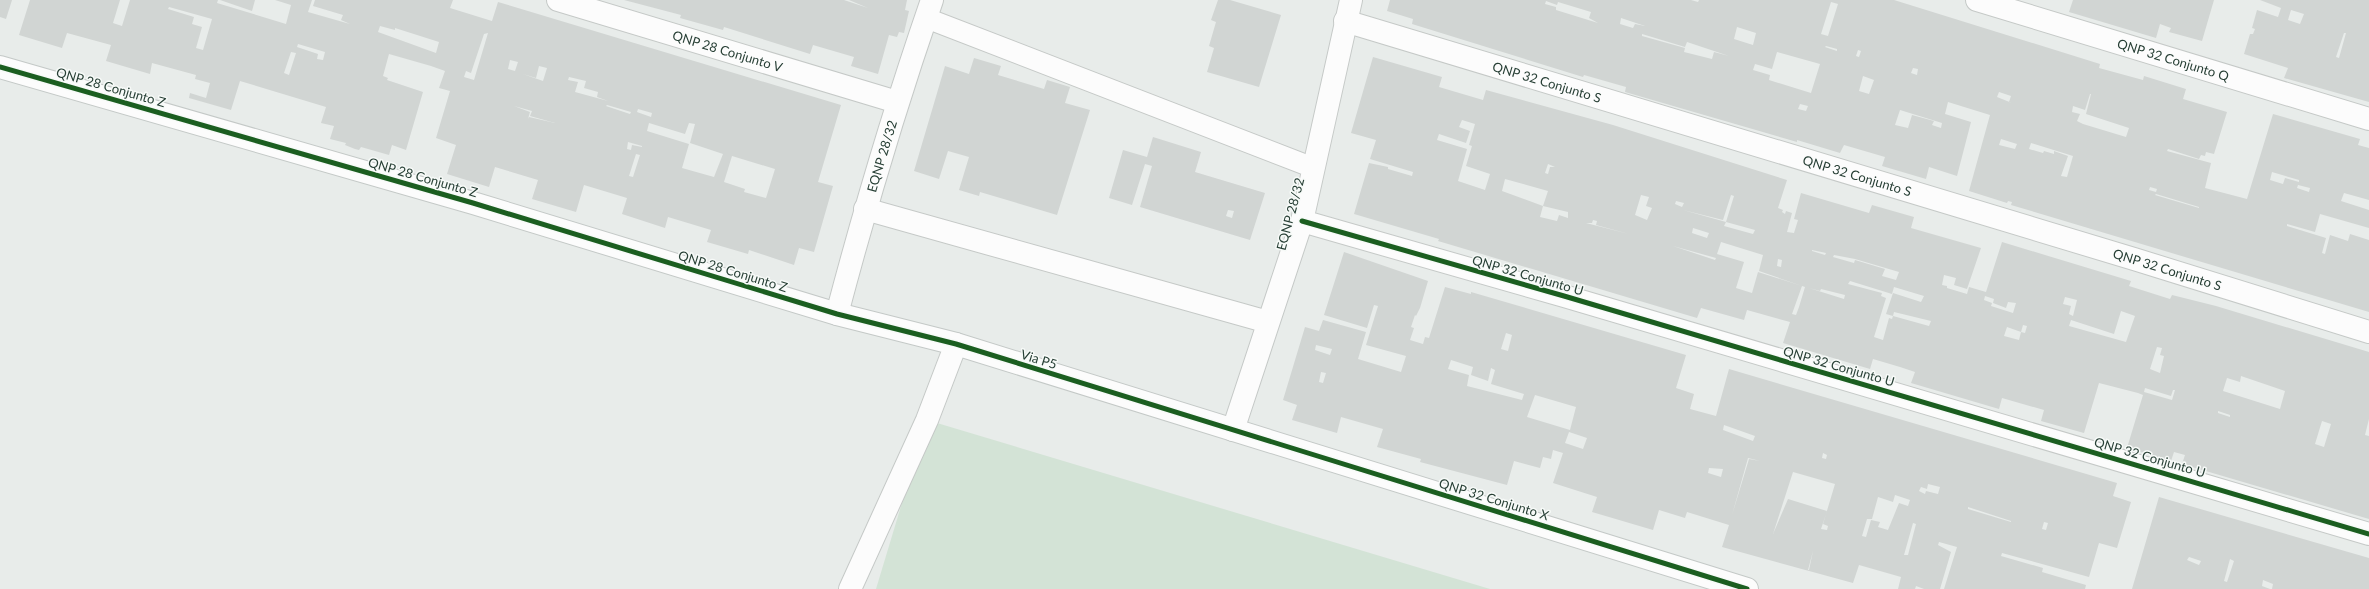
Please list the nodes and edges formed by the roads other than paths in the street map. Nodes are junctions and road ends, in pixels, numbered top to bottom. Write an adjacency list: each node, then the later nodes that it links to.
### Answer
1 (558, 0): 7 (street, QNP 28 Conjunto V)
2 (1351, 0): 5 (street, EQNP 28/32)
3 (1977, 0): 8 (street, QNP 32 Conjunto Q)
4 (929, 9): 7 (street, EQNP 28/32); 9 (lane)
5 (1345, 21): 9 (street, EQNP 28/32); 14 (street, QNP 32 Conjunto S)
6 (0, 67): 12 (street, QNP 28 Conjunto Z)
7 (897, 102): 10 (street, EQNP 28/32)
8 (2369, 119)
9 (1314, 168): 11 (street, EQNP 28/32)
10 (865, 209): 12 (street, EQNP 28/32); 13 (street)
11 (1302, 221): 13 (street, EQNP 28/32); 17 (street, QNP 32 Conjunto U)
12 (838, 314): 15 (street, Via P5)
13 (1268, 322): 16 (street, EQNP 28/32)
14 (2369, 332)
15 (956, 344): 16 (street, Via P5); 18 (street)
16 (1233, 430): 19 (street, QNP 32 Conjunto X)
17 (2369, 534)
18 (850, 589)
19 (1747, 589)

